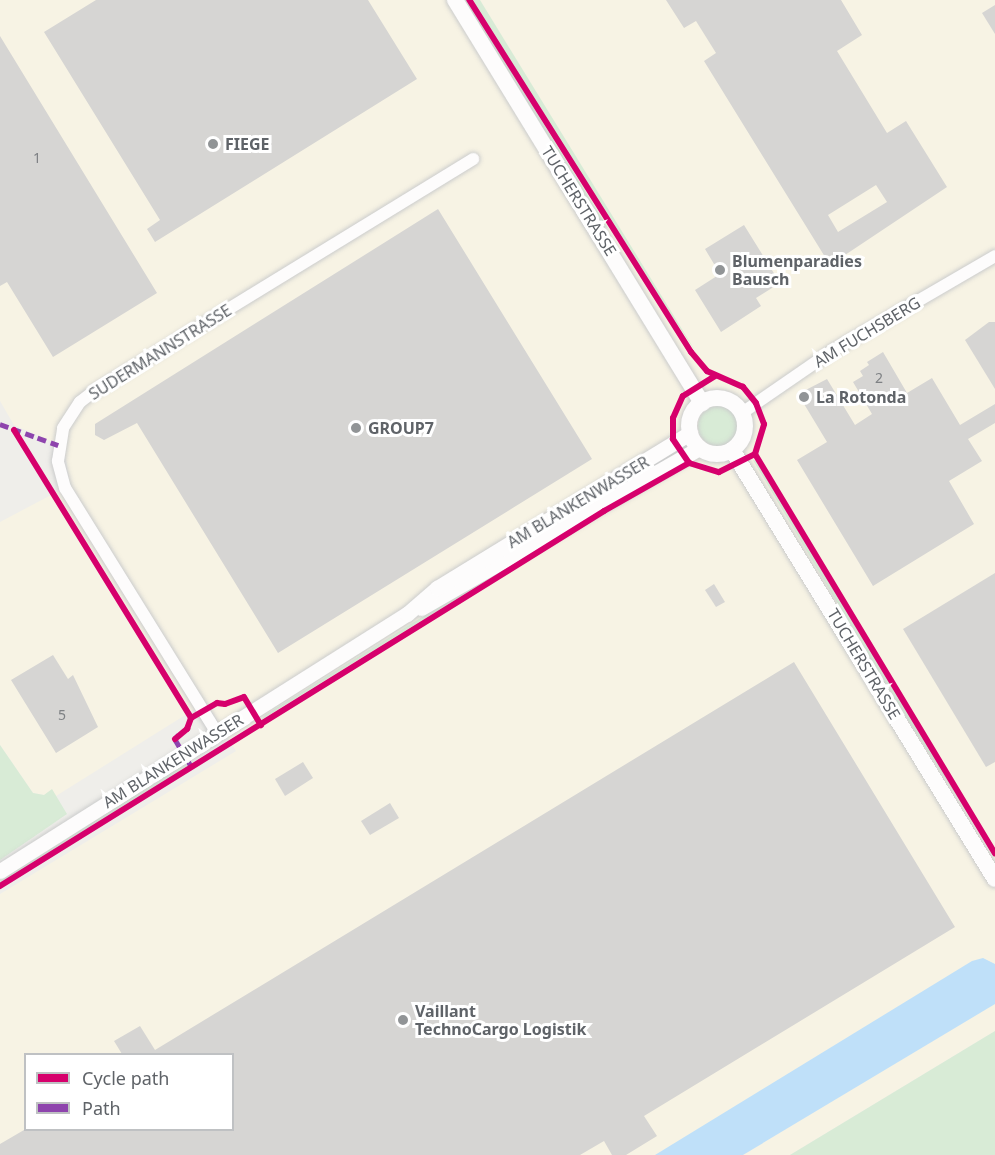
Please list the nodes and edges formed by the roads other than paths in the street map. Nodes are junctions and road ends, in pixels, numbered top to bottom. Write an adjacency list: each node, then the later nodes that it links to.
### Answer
1 (455, 0): 4 (main road, TUCHERSTRASSE)
2 (473, 159): 10 (street, SUDERMANNSTRASSE)
3 (995, 256): 5 (street, AM FUCHSBERG)
4 (702, 403): 5 (main road); 6 (main road)
5 (742, 412): 8 (main road)
6 (690, 433): 7 (main road); 9 (street, AM BLANKENWASSER)
7 (699, 448): 8 (main road); 9 (street, AM BLANKENWASSER)
8 (732, 450): 12 (main road, TUCHERSTRASSE)
9 (408, 614): 10 (street, AM BLANKENWASSER)
10 (217, 733): 11 (street, AM BLANKENWASSER)
11 (0, 872)
12 (995, 879)

